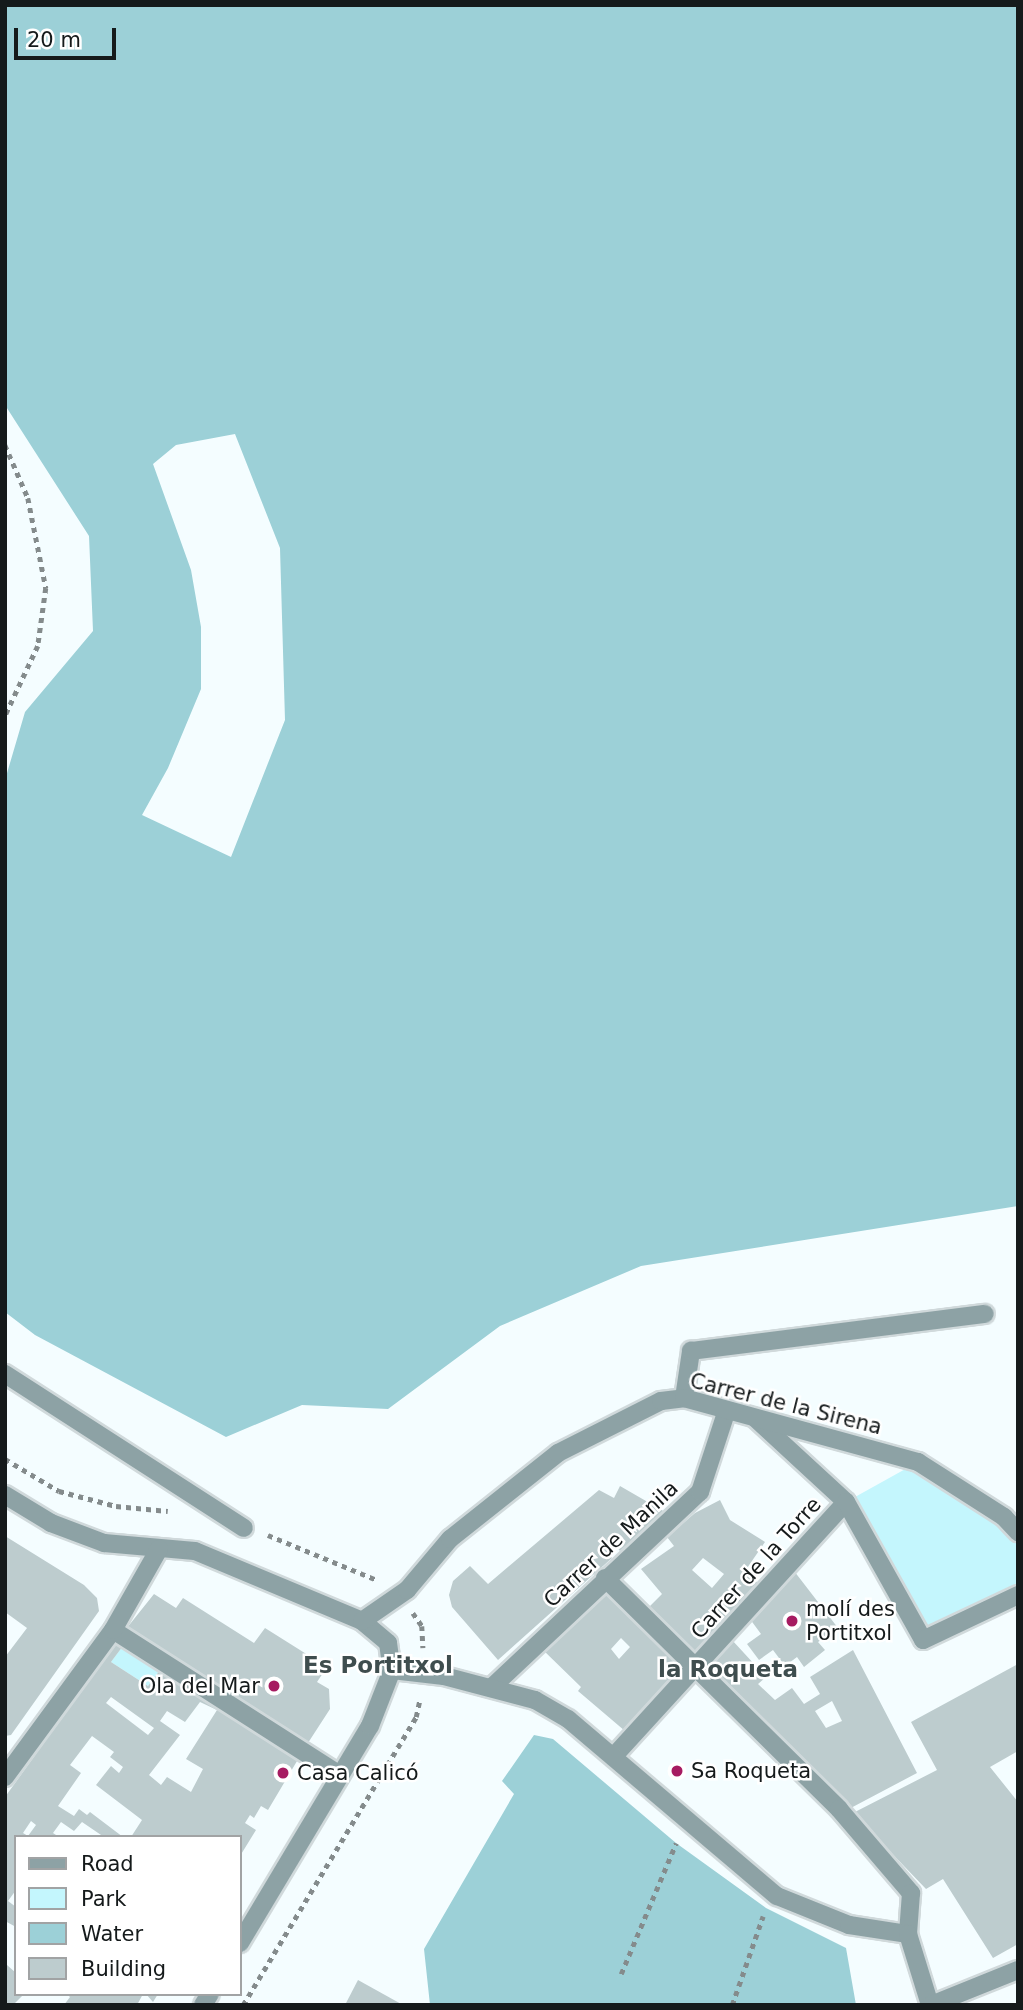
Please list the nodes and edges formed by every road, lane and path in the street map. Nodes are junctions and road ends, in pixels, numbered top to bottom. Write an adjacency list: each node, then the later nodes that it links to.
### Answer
1 (5, 445): 2 (path)
2 (5, 716)
3 (985, 1314): 5 (street)
4 (5, 1374): 12 (street)
5 (684, 1398): 6 (street, Carrer de la Sirena); 17 (street, Carrer de la Sirena)
6 (727, 1410): 7 (street, Carrer de la Sirena); 15 (street, Carrer de Manila)
7 (754, 1416): 10 (street); 13 (street, Carrer de la Sirena)
8 (5, 1459): 11 (path)
9 (5, 1495): 14 (street)
10 (846, 1502): 16 (street); 19 (street, Carrer de la Torre)
11 (171, 1512)
12 (244, 1528)
13 (1018, 1532)
14 (159, 1549): 17 (street); 18 (street)
15 (605, 1578): 19 (street); 21 (street, Carrer de Manila)
16 (1018, 1595)
17 (362, 1621): 20 (street)
18 (113, 1630): 23 (street); 24 (street)
19 (697, 1668): 22 (street, Carrer de la Torre); 27 (street)
20 (392, 1670): 21 (street); 24 (street)
21 (491, 1688): 22 (street)
22 (614, 1756): 27 (street)
23 (6, 1775)
24 (340, 1775): 28 (street)
25 (676, 1843): 30 (path)
26 (766, 1908): 31 (path)
27 (908, 1934): 32 (street)
28 (242, 1941)
29 (1018, 1970): 32 (street)
30 (621, 1973)
31 (732, 2005)
32 (931, 2005)

